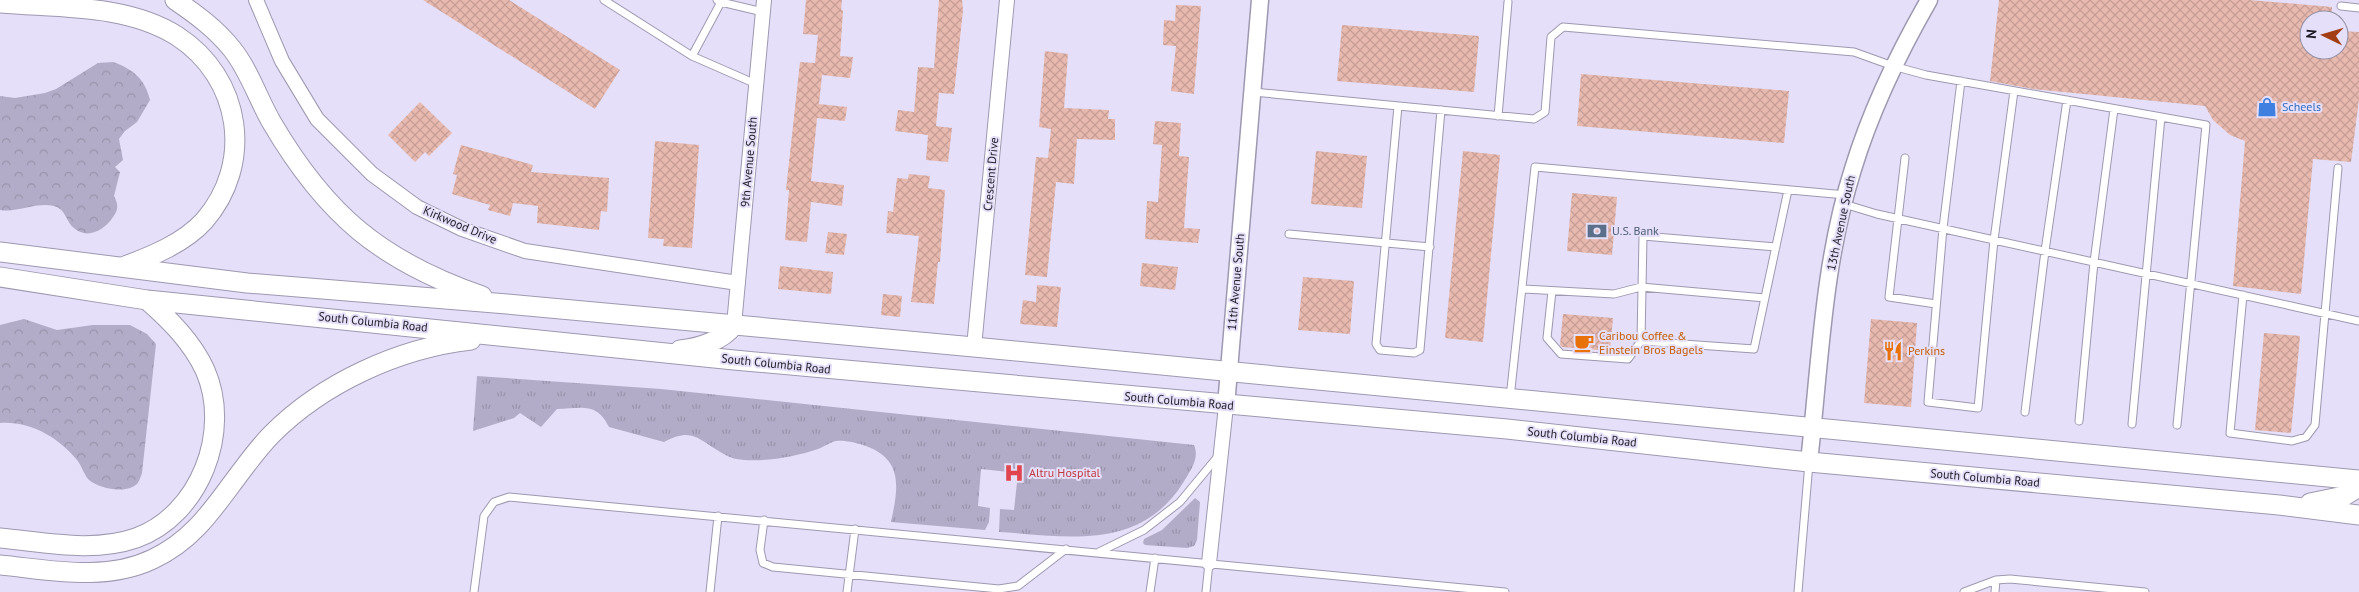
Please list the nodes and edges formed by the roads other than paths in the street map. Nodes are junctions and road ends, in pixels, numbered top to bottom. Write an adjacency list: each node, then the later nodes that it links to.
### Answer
1 (175, 0): 50 (main road)
2 (256, 0): 42 (street, Kirkwood Drive)
3 (604, 0): 13 (lane)
4 (1008, 0): 57 (street, Crescent Drive)
5 (1260, 0): 18 (street, 11th Avenue South)
6 (1929, 0): 14 (street, 13th Avenue South)
7 (719, 1): 10 (lane); 13 (lane)
8 (1508, 2): 23 (lane)
9 (0, 3): 39 (main road)
10 (764, 6): 16 (street, 9th Avenue South)
11 (2341, 6): 12 (lane)
12 (2359, 8)
13 (692, 56): 16 (lane)
14 (1893, 66): 15 (lane); 23 (lane); 28 (street, 13th Avenue South)
15 (1960, 81): 17 (lane); 30 (lane)
16 (756, 84): 42 (street, 9th Avenue South)
17 (2014, 91): 19 (lane); 32 (lane)
18 (1252, 92): 20 (lane); 59 (street, 11th Avenue South)
19 (2067, 100): 21 (lane); 36 (lane)
20 (1398, 106): 22 (lane); 33 (lane)
21 (2114, 108): 24 (lane); 38 (lane)
22 (1442, 110): 23 (lane); 34 (lane)
23 (1498, 116)
24 (2161, 117): 40 (lane); 43 (lane)
25 (1905, 158): 29 (lane)
26 (2338, 168): 52 (lane)
27 (1788, 190): 28 (lane); 35 (lane); 45 (lane)
28 (1845, 199): 29 (lane); 66 (street, 13th Avenue South)
29 (1897, 218): 30 (lane); 51 (lane)
30 (1943, 228): 32 (lane); 51 (lane)
31 (1289, 234): 33 (lane)
32 (1994, 240): 36 (lane); 51 (lane)
33 (1386, 243): 34 (lane); 34 (lane)
34 (1430, 247)
35 (1776, 247): 44 (lane); 48 (lane)
36 (2045, 251): 38 (lane); 62 (lane)
37 (0, 252): 39 (main road)
38 (2094, 262): 40 (lane); 63 (lane)
39 (121, 267): 50 (main road)
40 (2145, 273): 43 (lane); 64 (lane)
41 (0, 277): 49 (main road, South Columbia Road)
42 (738, 283): 54 (street, 9th Avenue South)
43 (2190, 283): 47 (lane); 65 (lane)
44 (1641, 287): 46 (lane); 48 (lane); 56 (lane)
45 (1522, 289): 46 (lane); 60 (lane)
46 (1552, 291): 56 (lane)
47 (2243, 295): 52 (lane); 52 (lane)
48 (1765, 298): 56 (lane)
49 (147, 300): 55 (main road, South Columbia Road); 76 (main road)
50 (507, 304): 54 (main road)
51 (1936, 304)
52 (2326, 313): 53 (lane)
53 (2359, 321)
54 (734, 325): 57 (main road); 58 (main road)
55 (505, 336): 58 (main road, South Columbia Road); 81 (main road)
56 (1641, 341)
57 (974, 347): 59 (main road)
58 (658, 352): 61 (main road, South Columbia Road)
59 (1228, 372): 60 (main road); 61 (street, 11th Avenue South)
60 (1510, 398): 66 (main road)
61 (1226, 406): 67 (street, 11th Avenue South); 68 (main road, South Columbia Road)
62 (2025, 412)
63 (2079, 421)
64 (2132, 424)
65 (2177, 425)
66 (1813, 428): 68 (street, 13th Avenue South); 69 (main road)
67 (1220, 453): 78 (lane); 80 (street, 11th Avenue South)
68 (1809, 462): 71 (main road, South Columbia Road); 92 (lane)
69 (2359, 480)
70 (2359, 487): 71 (main road)
71 (2279, 505): 72 (main road, South Columbia Road)
72 (2359, 515)
73 (718, 516): 74 (lane); 86 (lane); 87 (lane)
74 (764, 520): 75 (lane); 82 (lane)
75 (855, 529): 77 (lane); 82 (lane)
76 (0, 538)
77 (1066, 549): 78 (lane); 85 (lane)
78 (1098, 552): 79 (lane)
79 (1155, 558): 80 (lane); 89 (lane)
80 (1209, 563): 90 (lane); 91 (lane)
81 (0, 565)
82 (848, 575): 85 (lane); 88 (lane)
83 (1996, 580): 84 (lane); 93 (lane); 94 (lane)
84 (2060, 584): 95 (lane); 96 (lane)
85 (979, 590)
86 (474, 592)
87 (710, 592)
88 (847, 592)
89 (1150, 592)
90 (1206, 592)
91 (1505, 592)
92 (1798, 592)
93 (1964, 592)
94 (1995, 592)
95 (2059, 592)
96 (2145, 592)

